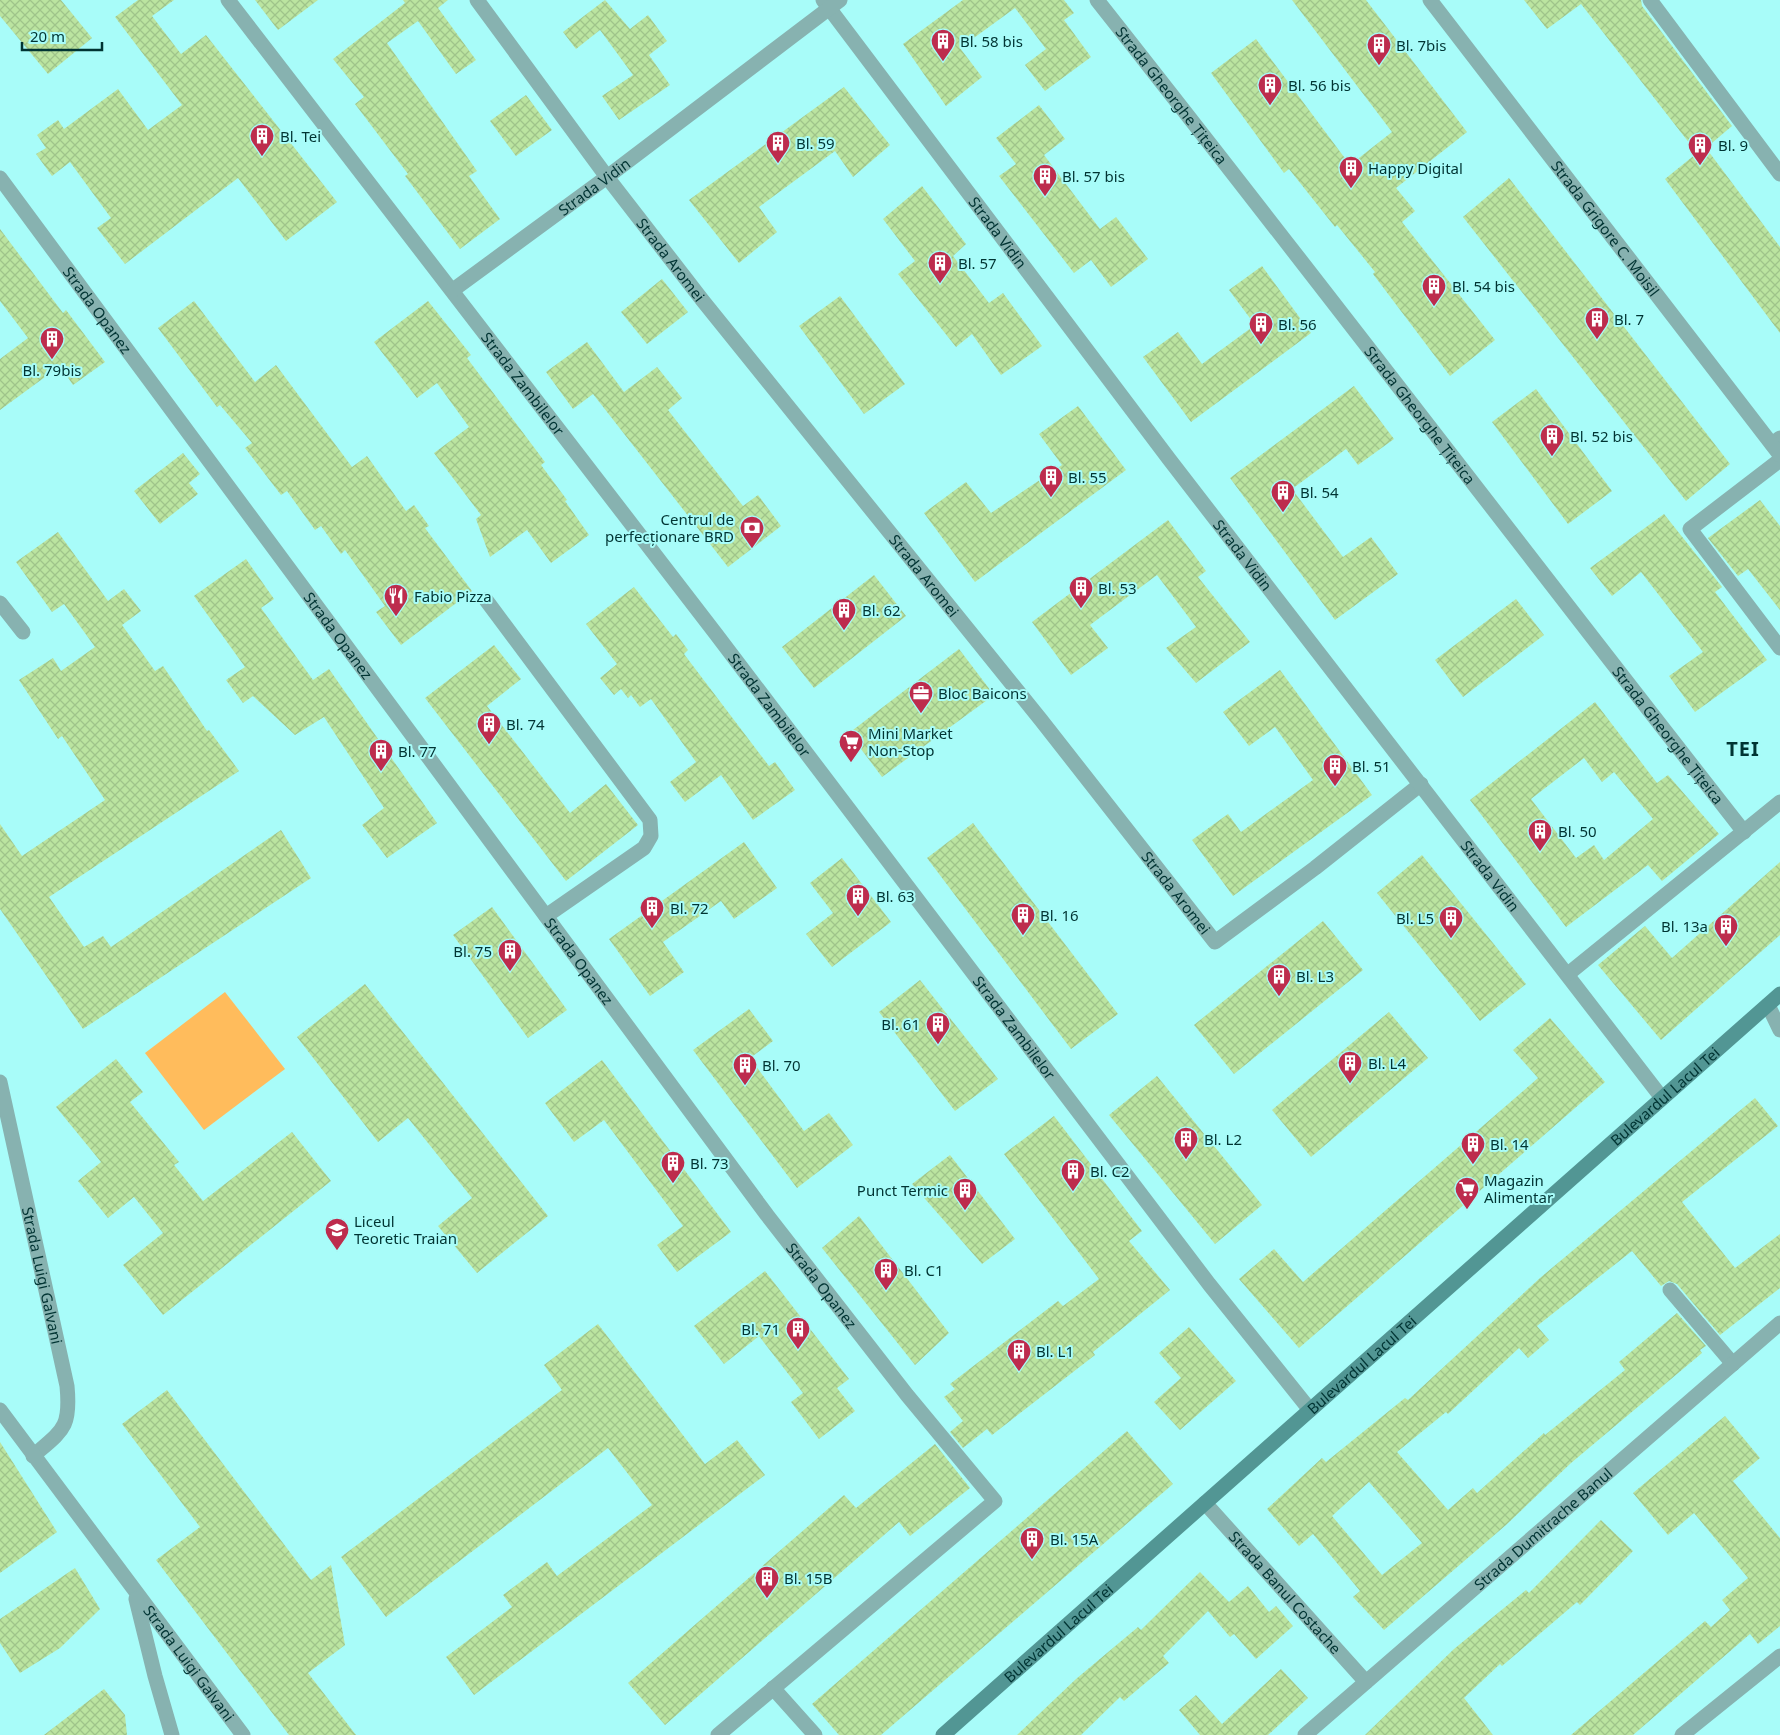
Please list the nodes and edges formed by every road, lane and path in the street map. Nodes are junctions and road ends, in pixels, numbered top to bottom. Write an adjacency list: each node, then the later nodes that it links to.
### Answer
1 (228, 0): 10 (street, Strada Zambilelor)
2 (477, 0): 8 (street, Strada Aromei)
3 (1097, 0): 19 (street, Strada Gheorghe Țițeica)
4 (1430, 0): 11 (street, Strada Grigore C. Moisil)
5 (1650, 0): 7 (street)
6 (830, 3): 8 (street, Strada Vidin); 17 (street, Strada Vidin)
7 (1780, 174)
8 (607, 177): 10 (street, Strada Vidin); 17 (street, Strada Aromei)
9 (0, 178): 20 (street, Strada Opanez)
10 (452, 290): 31 (street, Strada Zambilelor)
11 (1777, 446)
12 (1780, 460): 16 (street)
13 (486, 600): 20 (street)
14 (0, 603): 15 (street)
15 (23, 632)
16 (1780, 648)
17 (1421, 784): 21 (street, Strada Vidin)
18 (1780, 802): 19 (street)
19 (1744, 832): 21 (street)
20 (546, 916): 37 (street, Strada Opanez)
21 (1568, 974): 26 (street, Strada Vidin)
22 (1780, 994): 23 (main road, Bulevardul Lacul Tei)
23 (1768, 1005): 24 (street); 26 (main road, Bulevardul Lacul Tei)
24 (1780, 1030)
25 (0, 1082): 32 (street, Strada Luigi Galvani)
26 (1662, 1098): 31 (main road, Bulevardul Lacul Tei)
27 (1670, 1290): 29 (street)
28 (1780, 1323): 29 (street, Strada Dumitrache Banul)
29 (1733, 1364): 36 (street, Strada Dumitrache Banul)
30 (0, 1410): 32 (street, Strada Luigi Galvani)
31 (1310, 1410): 33 (main road, Bulevardul Lacul Tei)
32 (33, 1456): 34 (street, Strada Luigi Galvani)
33 (1205, 1503): 36 (street, Strada Banul Costache); 42 (main road, Bulevardul Lacul Tei)
34 (135, 1593): 38 (street, Strada Luigi Galvani); 39 (street, Strada Luigi Galvani)
35 (1780, 1656): 44 (street)
36 (1366, 1682): 43 (street, Strada Dumitrache Banul)
37 (773, 1688): 40 (street, Strada Opanez); 41 (street)
38 (172, 1735)
39 (243, 1735)
40 (718, 1735)
41 (814, 1735)
42 (943, 1735)
43 (1305, 1735)
44 (1682, 1735)

